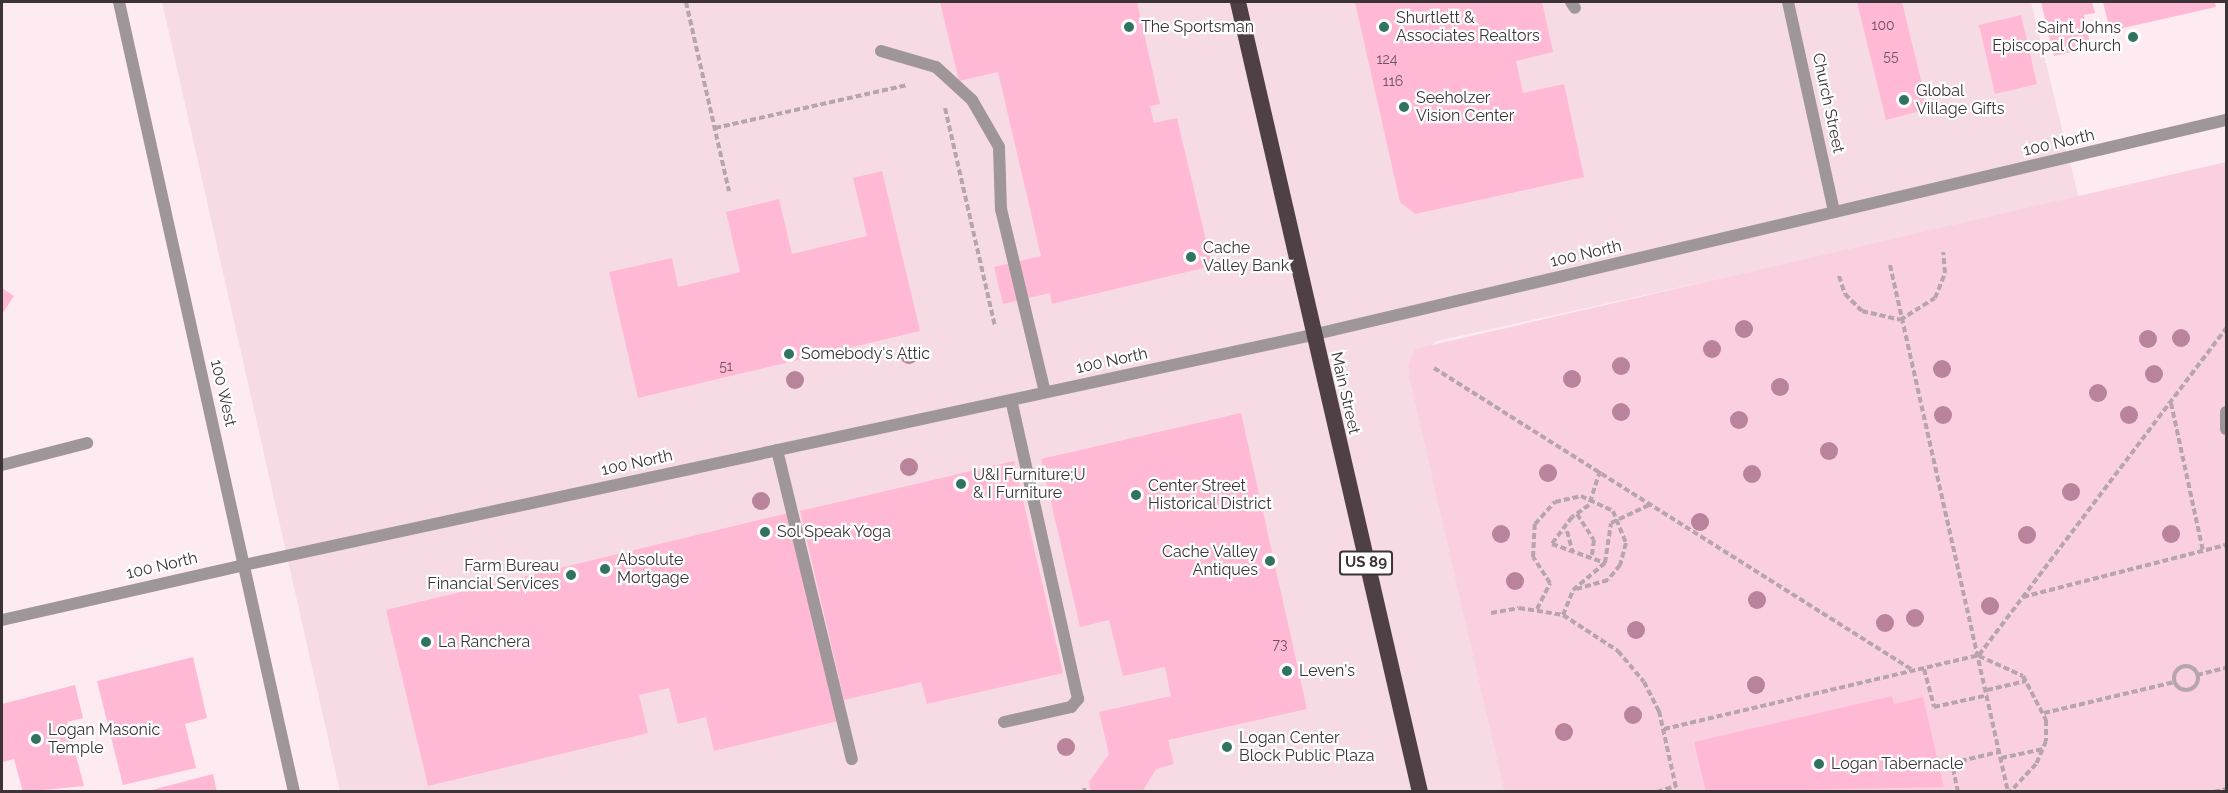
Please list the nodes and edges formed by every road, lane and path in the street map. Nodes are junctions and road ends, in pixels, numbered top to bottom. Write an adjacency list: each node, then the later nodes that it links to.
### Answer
1 (119, 2): 39 (street, 100 West)
2 (686, 2): 9 (path)
3 (1238, 2): 18 (highway, Main Street / US 89)
4 (1788, 2): 11 (street, Church Street)
5 (881, 51): 20 (street)
6 (916, 83): 9 (path)
7 (940, 98): 16 (path)
8 (2226, 120): 11 (street, 100 North)
9 (715, 128): 10 (path)
10 (729, 191)
11 (1834, 212): 18 (street, 100 North)
12 (1944, 252): 15 (path)
13 (1890, 265): 15 (path)
14 (1839, 276): 15 (path)
15 (1903, 319): 46 (path)
16 (995, 326)
17 (2226, 328): 22 (path)
18 (1312, 335): 20 (street, 100 North); 64 (highway, Main Street / US 89)
19 (1434, 368): 28 (path)
20 (1045, 392): 21 (street, 100 North)
21 (1011, 400): 26 (street, 100 North); 55 (street)
22 (2171, 402): 36 (path); 41 (path)
23 (2226, 412): 24 (street)
24 (2226, 429)
25 (87, 443): 27 (street)
26 (777, 450): 39 (street, 100 North); 60 (street)
27 (2, 465)
28 (1600, 471): 29 (path); 30 (path)
29 (1594, 498): 31 (path); 32 (path); 42 (path)
30 (1652, 503): 32 (path); 49 (path)
31 (1577, 514): 33 (path); 37 (path)
32 (1619, 519): 38 (path); 40 (path)
33 (1567, 531): 35 (path); 35 (path)
34 (2226, 545): 36 (path)
35 (1572, 550): 37 (path)
36 (2203, 551): 41 (path)
37 (1592, 555): 38 (path)
38 (1605, 562): 40 (path)
39 (244, 565): 45 (street, 100 North); 63 (street, 100 West)
40 (1573, 590): 44 (path)
41 (2023, 597): 46 (path)
42 (1537, 609): 43 (path); 44 (path)
43 (1491, 613)
44 (1563, 615): 56 (path)
45 (2, 620)
46 (1979, 655): 48 (path); 51 (path); 53 (path)
47 (2226, 668): 50 (path)
48 (1924, 669): 49 (path); 53 (path)
49 (1915, 672): 56 (path)
50 (2197, 675): 52 (path); 52 (path)
51 (2026, 681): 53 (path); 54 (path)
52 (2174, 681): 54 (path)
53 (1987, 693): 58 (path)
54 (2044, 713): 57 (path)
55 (1004, 722)
56 (1664, 729): 61 (path)
57 (2043, 748): 59 (path); 68 (path)
58 (2000, 752): 59 (path); 67 (path)
59 (2001, 758): 68 (path)
60 (852, 759)
61 (1676, 786): 65 (path); 66 (path)
62 (2226, 789): 69 (path)
63 (294, 792)
64 (1419, 792)
65 (1657, 792)
66 (1677, 792)
67 (1958, 792)
68 (2009, 792)
69 (2214, 792)

